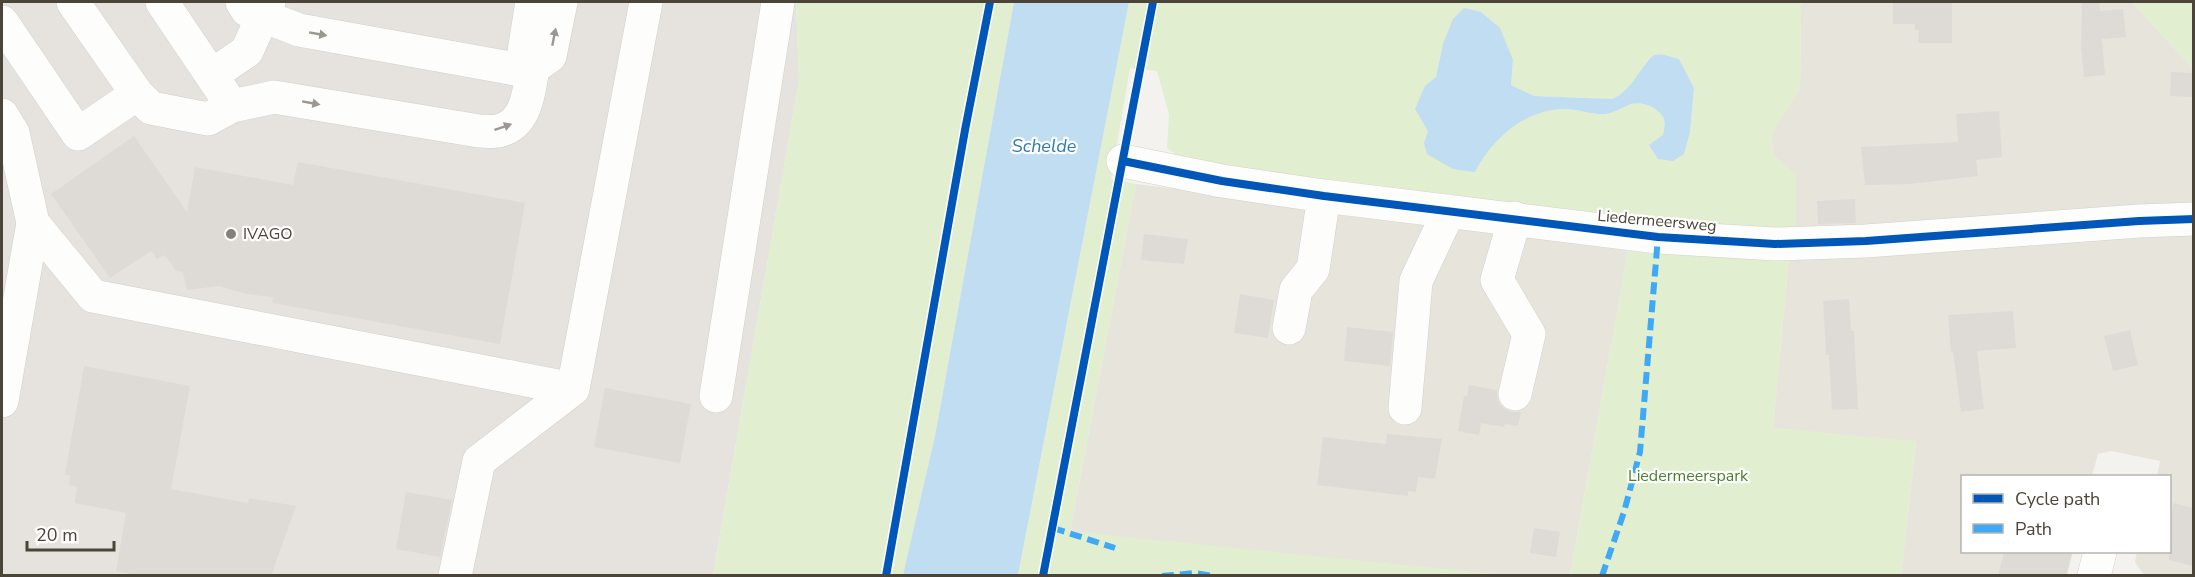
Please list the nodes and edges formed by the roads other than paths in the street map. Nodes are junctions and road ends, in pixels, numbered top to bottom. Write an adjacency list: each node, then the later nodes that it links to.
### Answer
1 (73, 2): 11 (street)
2 (162, 2): 10 (street)
3 (532, 2): 9 (street)
4 (561, 2): 9 (street, one-way to 4)
5 (646, 2): 21 (street)
6 (778, 2): 23 (street)
7 (258, 6): 9 (street, one-way to 9); 10 (street)
8 (2, 22): 11 (street)
9 (533, 68): 12 (street, one-way to 9)
10 (219, 70): 12 (street)
11 (136, 94): 12 (street)
12 (243, 104)
13 (2, 115): 19 (street)
14 (1123, 161): 15 (street, Liedermeersweg)
15 (1324, 196): 16 (street, Liedermeersweg); 20 (street)
16 (1449, 211): 17 (street, Liedermeersweg); 25 (street)
17 (1515, 218): 18 (street, Liedermeersweg); 22 (street)
18 (2193, 219)
19 (33, 223): 21 (street); 24 (street)
20 (1288, 328)
21 (573, 389): 27 (street)
22 (1515, 394)
23 (716, 396)
24 (2, 401)
25 (1405, 408)
26 (2100, 553): 28 (street)
27 (455, 576)
28 (2094, 576)

